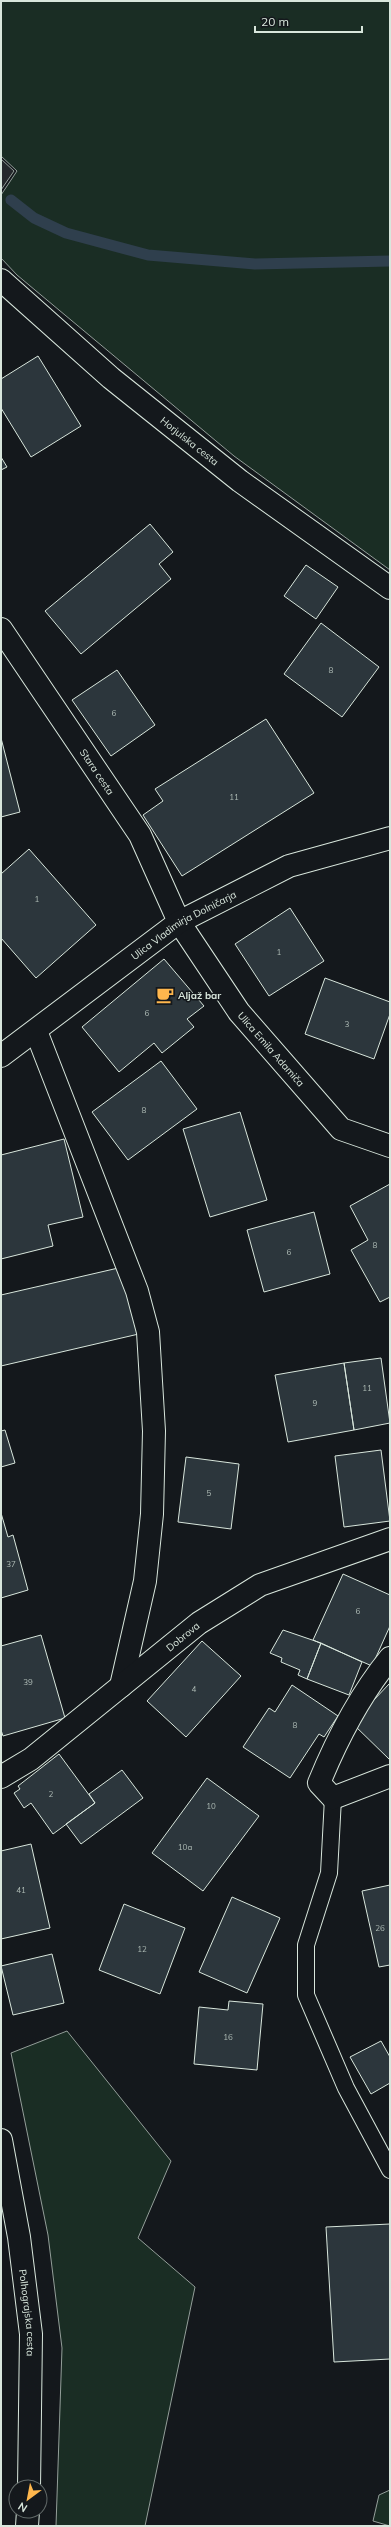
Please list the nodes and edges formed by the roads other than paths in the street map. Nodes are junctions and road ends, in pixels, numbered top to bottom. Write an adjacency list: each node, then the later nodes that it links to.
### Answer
1 (1, 280): 2 (street, Horjulska cesta)
2 (390, 588)
3 (1, 629): 5 (street, Stara cesta)
4 (390, 838): 5 (street, Ulica Vladimirja Dolničarja)
5 (179, 922): 6 (street, Ulica Vladimirja Dolničarja); 8 (street, Ulica Emila Adamiča)
6 (36, 1031): 7 (street, Ulica Vladimirja Dolničarja); 11 (street)
7 (1, 1056)
8 (390, 1146)
9 (390, 1539): 11 (street, Dobrova)
10 (390, 1658): 14 (street)
11 (120, 1686): 13 (street, Dobrova)
12 (390, 1776): 14 (street)
13 (1, 1777)
14 (333, 1798): 16 (lane)
15 (1, 2140): 17 (street, Polhograjska cesta)
16 (390, 2170)
17 (30, 2479)

